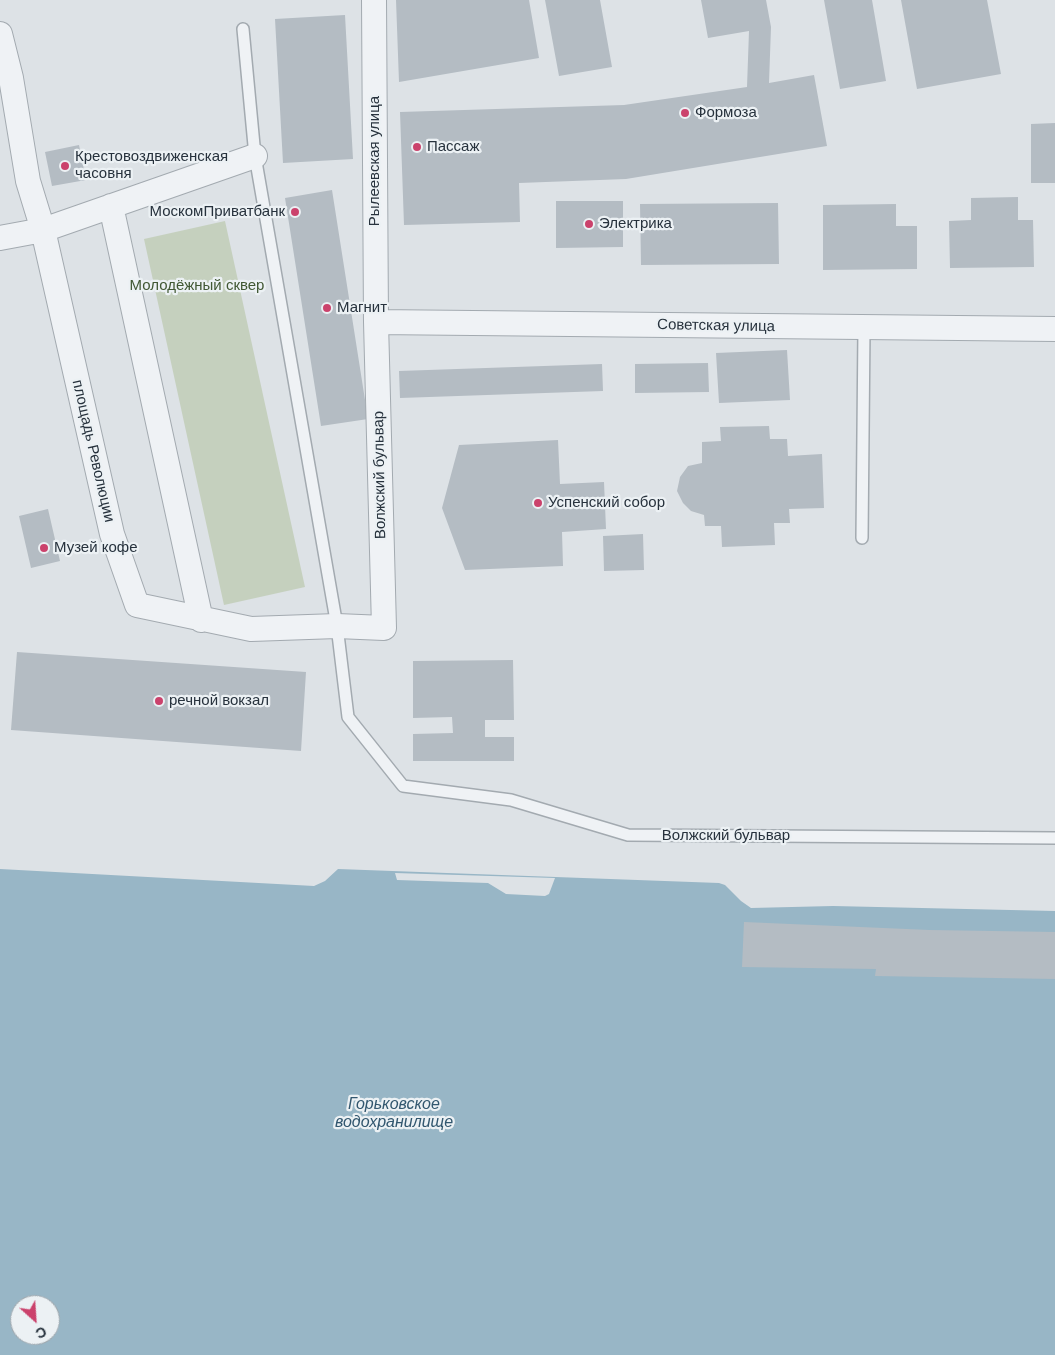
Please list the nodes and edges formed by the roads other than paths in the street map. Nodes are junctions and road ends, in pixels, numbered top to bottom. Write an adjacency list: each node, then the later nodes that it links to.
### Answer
1 (374, 0): 8 (street, Рылеевская улица)
2 (243, 29): 4 (lane)
3 (0, 34): 6 (street, площадь Революции)
4 (255, 156): 5 (street); 13 (lane)
5 (111, 206): 6 (street); 12 (street)
6 (43, 230): 7 (street); 12 (street, площадь Революции)
7 (0, 238)
8 (376, 322): 9 (street, Советская улица); 14 (street, Волжский бульвар)
9 (864, 328): 10 (street, Советская улица); 11 (lane)
10 (1055, 330)
11 (862, 538)
12 (201, 620): 13 (street, площадь Революции)
13 (337, 626): 14 (street, площадь Революции); 15 (lane, Волжский бульвар)
14 (384, 628)
15 (1055, 838)

